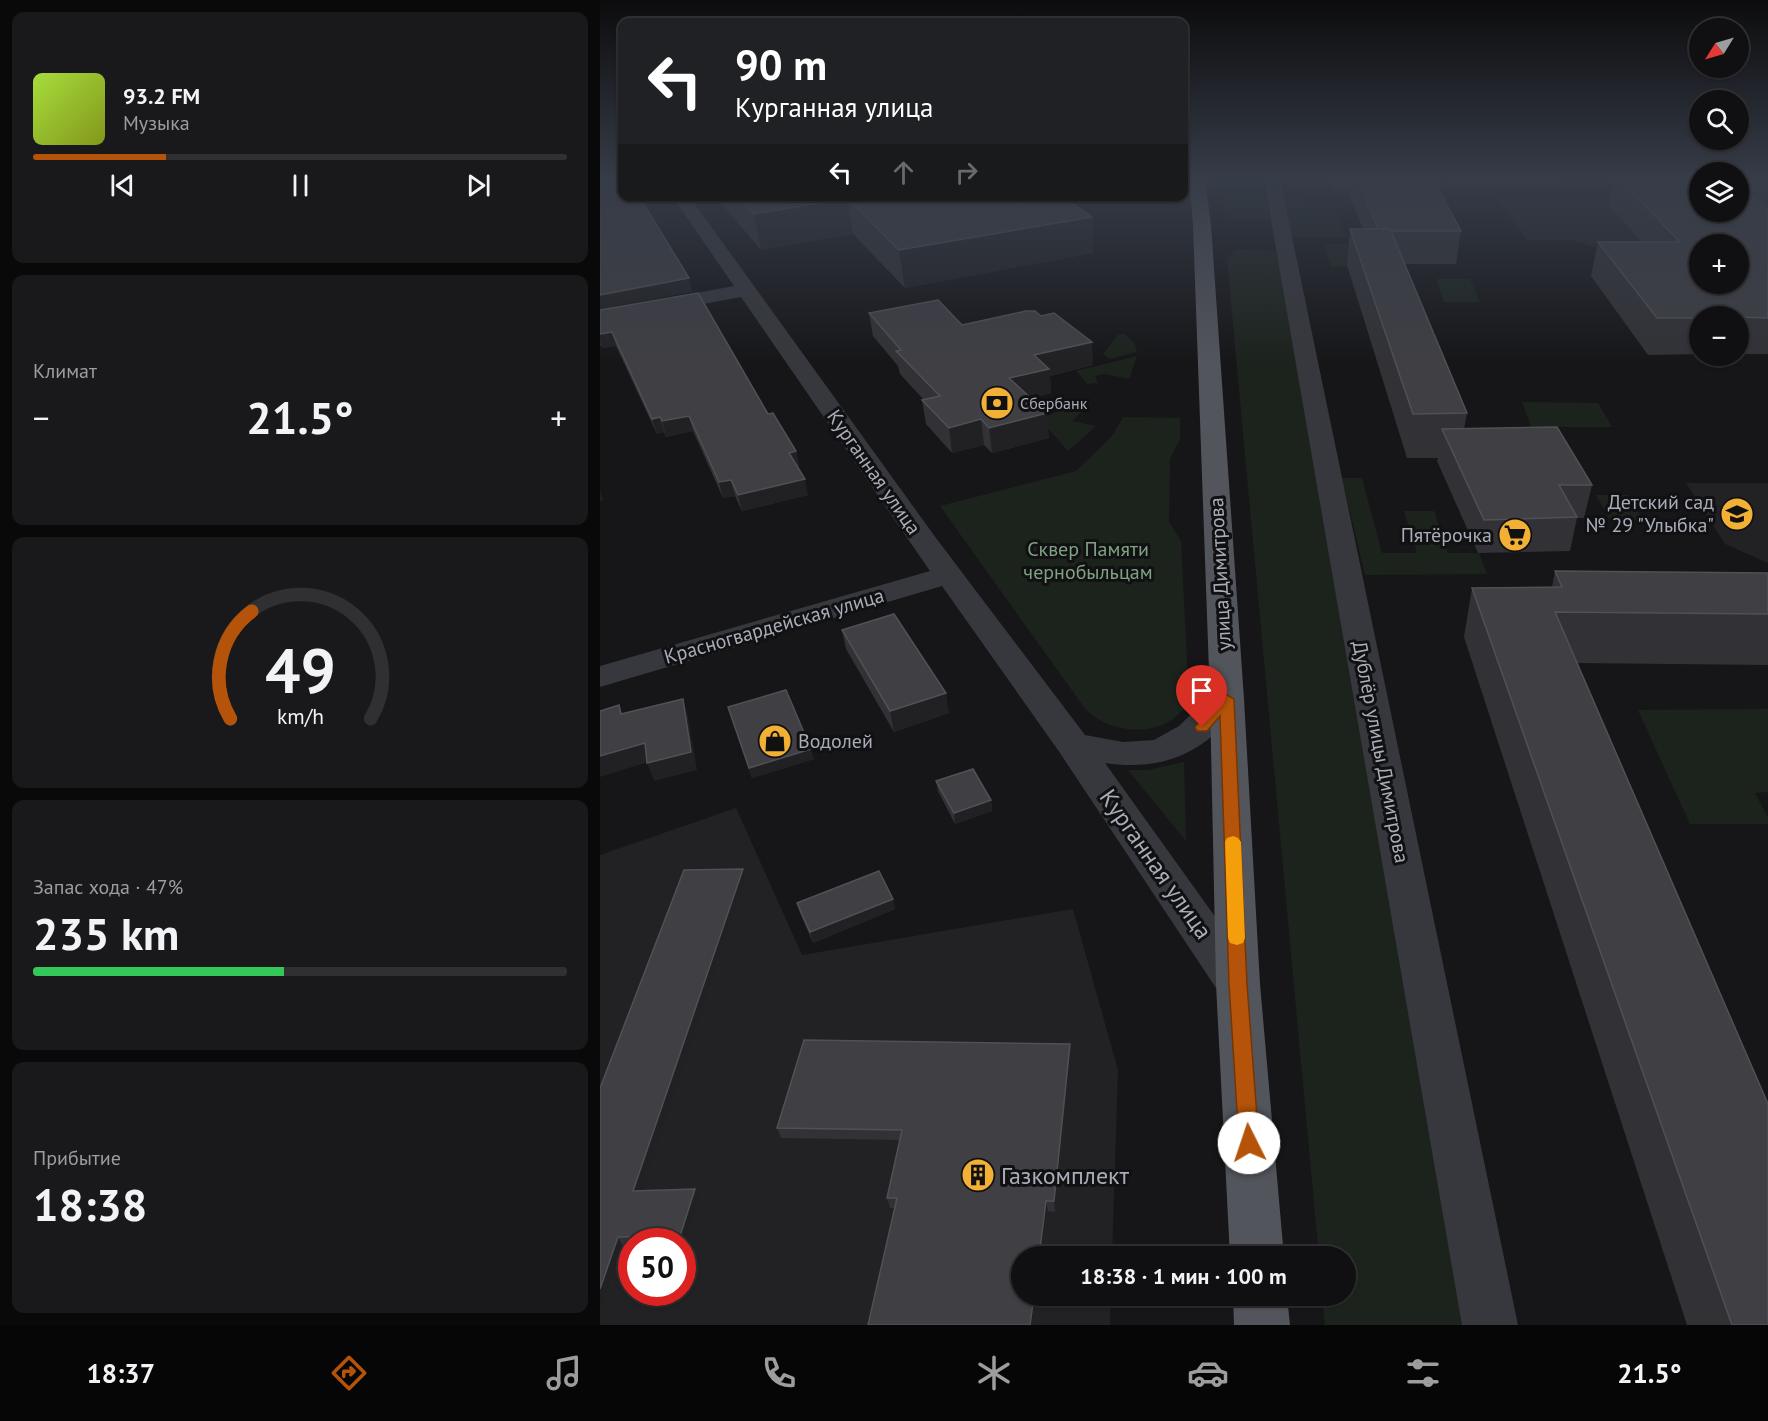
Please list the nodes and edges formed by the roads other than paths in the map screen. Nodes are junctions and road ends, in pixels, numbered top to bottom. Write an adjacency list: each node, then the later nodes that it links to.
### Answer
1 (711, 241): 4 (street, Курганная улица)
2 (1203, 241): 8 (main road, улица Димитрова)
3 (1284, 241): 14 (street, Дублёр улицы Димитрова)
4 (745, 290): 5 (street); 6 (street, Курганная улица)
5 (600, 317)
6 (948, 575): 7 (street, Красногвардейская улица); 9 (street, Курганная улица)
7 (600, 677)
8 (1227, 699): 9 (street); 10 (main road, улица Димитрова)
9 (1073, 745): 10 (street, Курганная улица)
10 (1238, 984): 11 (main road, улица Димитрова)
11 (1256, 1246)
12 (1261, 1306): 13 (main road)
13 (1262, 1325)
14 (1490, 1325)

